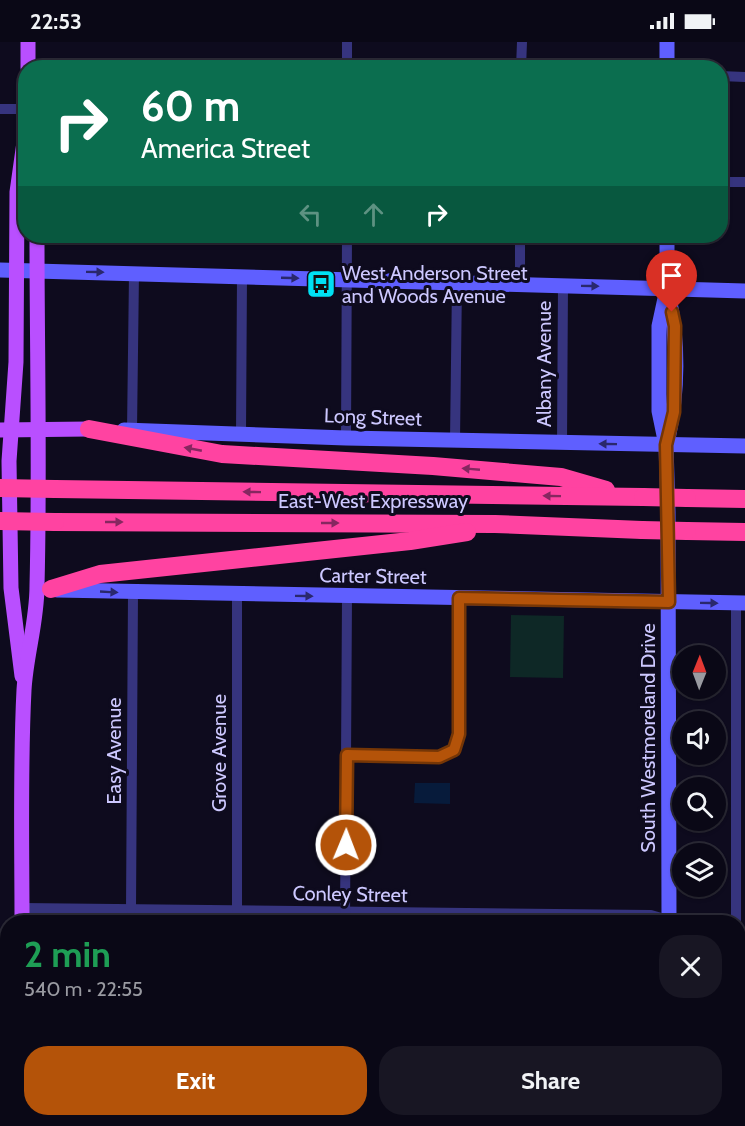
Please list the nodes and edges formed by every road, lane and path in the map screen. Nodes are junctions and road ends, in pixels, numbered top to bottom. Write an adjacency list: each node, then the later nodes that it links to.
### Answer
1 (28, 42): 5 (main road)
2 (347, 42): 6 (street)
3 (522, 42): 7 (street)
4 (667, 42): 8 (street)
5 (28, 60)
6 (347, 60)
7 (521, 60)
8 (667, 60)
9 (728, 76): 10 (street)
10 (745, 77)
11 (0, 109): 12 (street)
12 (18, 109)
13 (728, 182): 14 (street)
14 (745, 182)
15 (18, 185): 21 (main road)
16 (37, 243): 22 (main road)
17 (347, 243): 25 (street)
18 (520, 243): 27 (street, Albany Avenue)
19 (667, 243): 29 (street, South Westmoreland Drive)
20 (0, 270): 21 (street)
21 (17, 271): 22 (street); 33 (main road)
22 (37, 271): 23 (street, one-way to 23); 31 (main road)
23 (134, 273): 24 (street); 34 (street)
24 (242, 276): 25 (street, one-way to 25); 35 (street)
25 (348, 280): 26 (street); 36 (street)
26 (457, 283): 27 (street); 37 (street)
27 (520, 284): 28 (street)
28 (563, 285): 29 (street, one-way to 29); 38 (street, Albany Avenue)
29 (667, 289): 30 (street); 39 (street, South Westmoreland Drive)
30 (745, 291)
31 (39, 429): 32 (main road, Long Street); 33 (main road, Long Street); 48 (main road)
32 (89, 429): 34 (street, Long Street); 42 (highway, one-way to 32)
33 (6, 430): 47 (main road)
34 (132, 430): 35 (street, Long Street)
35 (241, 433): 36 (street, Long Street)
36 (346, 438): 37 (street, Long Street)
37 (455, 440): 38 (street, Long Street)
38 (562, 443): 39 (street, Long Street, one-way to 38)
39 (666, 445): 40 (street, Long Street); 53 (street, South Westmoreland Drive)
40 (745, 446)
41 (0, 488): 42 (highway, East-West Expressway, one-way to 41, bridge)
42 (637, 497): 43 (highway, East-West Expressway, bridge)
43 (745, 499)
44 (0, 521): 45 (highway, East-West Expressway, one-way to 45, bridge)
45 (495, 524): 46 (highway, East-West Expressway, bridge); 48 (highway)
46 (745, 532)
47 (5, 588): 48 (main road, Carter Street); 55 (main road)
48 (44, 589): 49 (street, Carter Street, one-way to 49); 55 (main road)
49 (133, 593): 50 (street, Carter Street); 57 (street, Easy Avenue)
50 (237, 595): 51 (street, Carter Street, one-way to 51); 58 (street, Grove Avenue)
51 (347, 597): 52 (street, Carter Street); 56 (street)
52 (459, 598): 53 (street, Carter Street); 56 (street)
53 (669, 602): 54 (street, Carter Street, one-way to 54); 62 (street, South Westmoreland Drive)
54 (741, 603): 63 (street)
55 (24, 688): 59 (main road)
56 (347, 755): 61 (street)
57 (131, 909): 58 (street, Conley Street); 59 (street, Conley Street)
58 (237, 910): 60 (street, Conley Street)
59 (22, 915)
60 (314, 915)
61 (345, 915)
62 (671, 915)
63 (737, 915)

